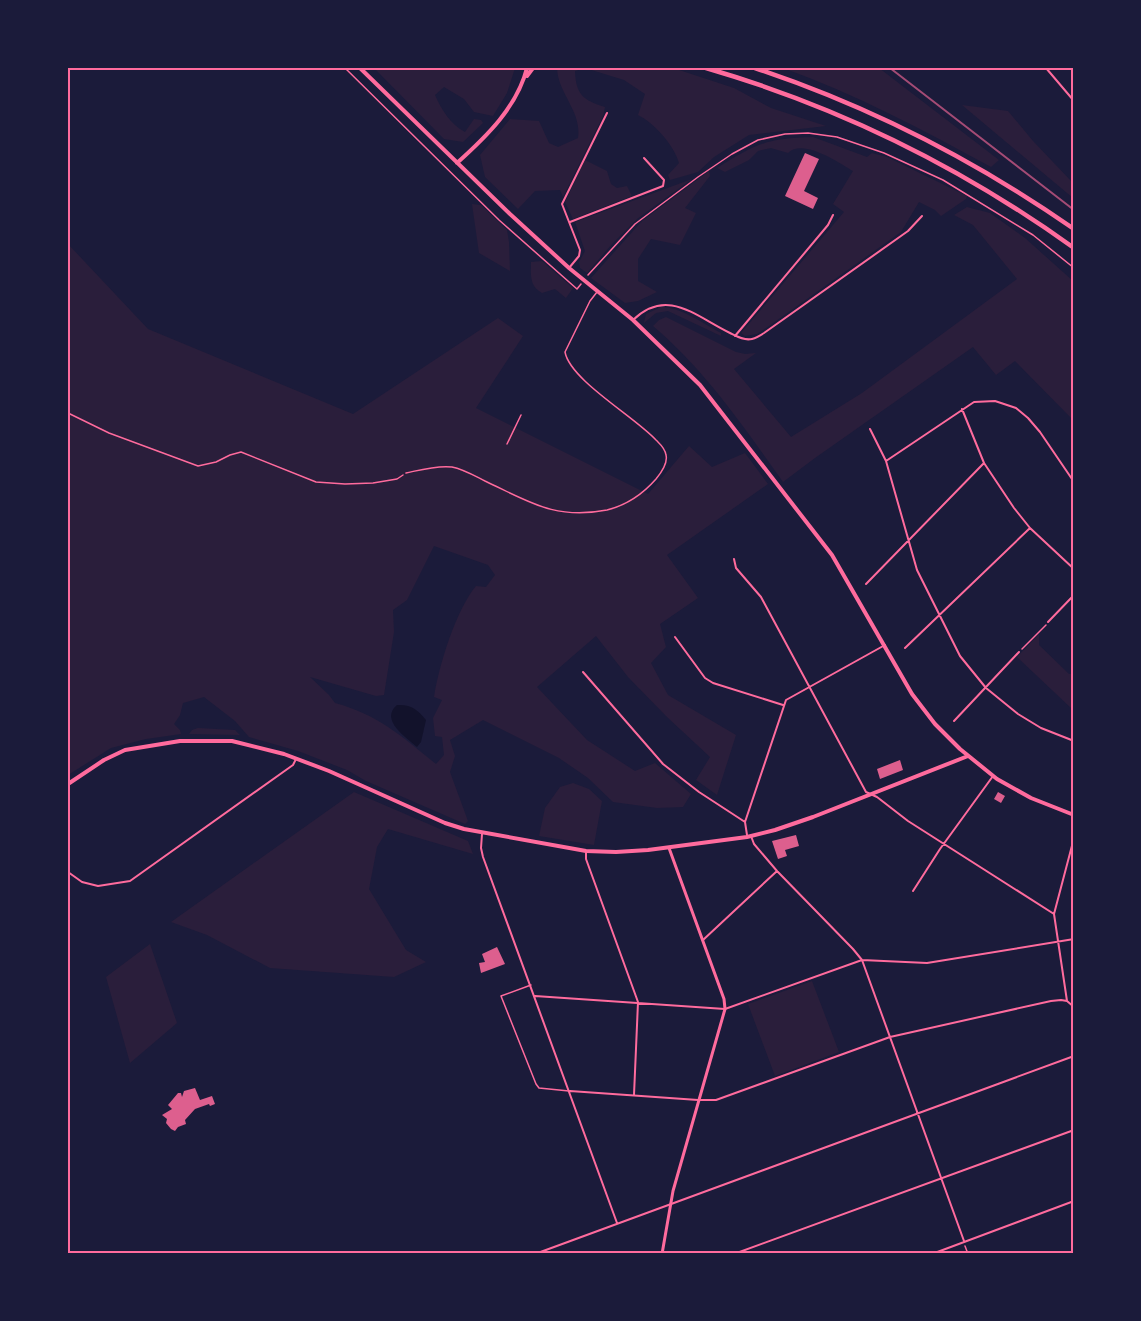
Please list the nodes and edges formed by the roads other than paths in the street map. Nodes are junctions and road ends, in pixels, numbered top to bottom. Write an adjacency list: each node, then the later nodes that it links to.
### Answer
1 (360, 68): 11 (main road)
2 (527, 68): 7 (main road)
3 (533, 68): 7 (main road)
4 (706, 68): 16 (highway)
5 (755, 68): 15 (highway)
6 (1046, 68): 8 (street)
7 (524, 79): 11 (main road)
8 (1074, 101)
9 (607, 113): 14 (street)
10 (644, 158): 14 (street)
11 (457, 163): 17 (main road)
12 (833, 215): 20 (street)
13 (922, 216): 20 (street)
14 (570, 222): 17 (street)
15 (1074, 229)
16 (1074, 248)
17 (569, 268): 18 (main road)
18 (597, 291): 19 (main road); 25 (lane)
19 (633, 320): 20 (street); 36 (main road)
20 (735, 336)
21 (962, 409): 23 (street); 24 (street); 26 (street)
22 (870, 429): 23 (street)
23 (886, 461): 28 (street)
24 (984, 463): 27 (street); 28 (street)
25 (406, 473)
26 (1074, 482)
27 (1030, 528): 30 (street); 33 (street)
28 (907, 541): 31 (street); 33 (street)
29 (734, 559): 40 (street)
30 (1074, 568)
31 (866, 584)
32 (1074, 595): 34 (street)
33 (938, 615): 37 (street); 41 (street)
34 (1048, 622)
35 (675, 637): 42 (street)
36 (885, 645): 40 (street); 45 (main road)
37 (905, 648)
38 (1019, 652): 41 (street)
39 (583, 672): 51 (street)
40 (809, 688): 42 (street); 49 (street)
41 (986, 688): 43 (street); 44 (street)
42 (783, 705): 51 (street)
43 (954, 721)
44 (1074, 741)
45 (968, 756): 47 (main road); 49 (main road)
46 (297, 759): 48 (main road); 52 (main road); 59 (street)
47 (993, 776): 50 (main road); 55 (street)
48 (68, 784)
49 (870, 795): 53 (main road); 55 (street)
50 (1074, 814)
51 (745, 822): 53 (street)
52 (482, 834): 57 (main road); 66 (street)
53 (749, 837): 56 (main road); 58 (street)
54 (1074, 838): 61 (street)
55 (945, 845): 60 (street); 61 (street)
56 (669, 848): 57 (main road); 63 (street)
57 (586, 850): 69 (street)
58 (777, 871): 63 (street); 65 (street)
59 (68, 872)
60 (913, 891)
61 (1054, 914): 64 (street)
62 (1074, 939): 64 (street)
63 (703, 940): 71 (street)
64 (1058, 941): 65 (street); 68 (street)
65 (862, 960): 71 (street); 72 (street)
66 (531, 985): 67 (street); 74 (lane)
67 (535, 996): 69 (street); 74 (street)
68 (1067, 1001): 70 (street); 72 (street)
69 (638, 1002): 71 (street); 75 (street)
70 (1074, 1007)
71 (725, 1009): 76 (street)
72 (890, 1037): 76 (street); 77 (street)
73 (1074, 1056): 77 (street)
74 (570, 1091): 75 (street); 82 (street)
75 (634, 1095): 76 (street)
76 (698, 1100): 81 (street)
77 (917, 1114): 79 (street); 81 (street)
78 (1074, 1130): 79 (street)
79 (941, 1178): 83 (street); 86 (street)
80 (1074, 1201): 83 (street)
81 (670, 1204): 82 (street); 85 (street)
82 (617, 1223): 84 (street)
83 (964, 1241): 87 (street)
84 (536, 1254)
85 (662, 1254)
86 (734, 1254)
87 (932, 1254)

